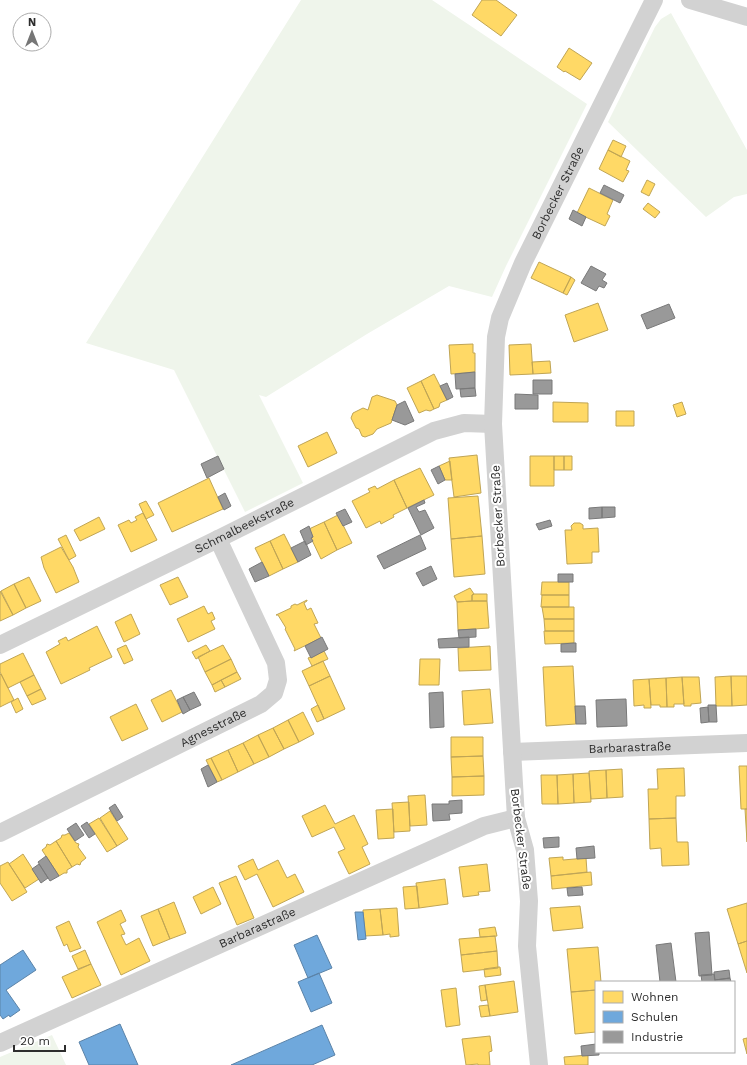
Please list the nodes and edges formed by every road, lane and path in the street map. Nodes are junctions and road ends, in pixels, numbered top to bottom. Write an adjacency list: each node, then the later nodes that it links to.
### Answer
1 (654, 0): 4 (street, Borbecker Straße)
2 (690, 0): 3 (street)
3 (747, 17)
4 (493, 424): 5 (street, Schmalbeekstraße); 8 (street, Borbecker Straße)
5 (218, 539): 6 (street, Schmalbeekstraße); 10 (street, Agnesstraße)
6 (0, 645)
7 (747, 743): 8 (street, Barbarastraße)
8 (512, 752): 9 (street, Borbecker Straße)
9 (516, 818): 11 (street, Barbarastraße); 12 (street, Borbecker Straße)
10 (0, 833)
11 (0, 1043)
12 (539, 1065)

